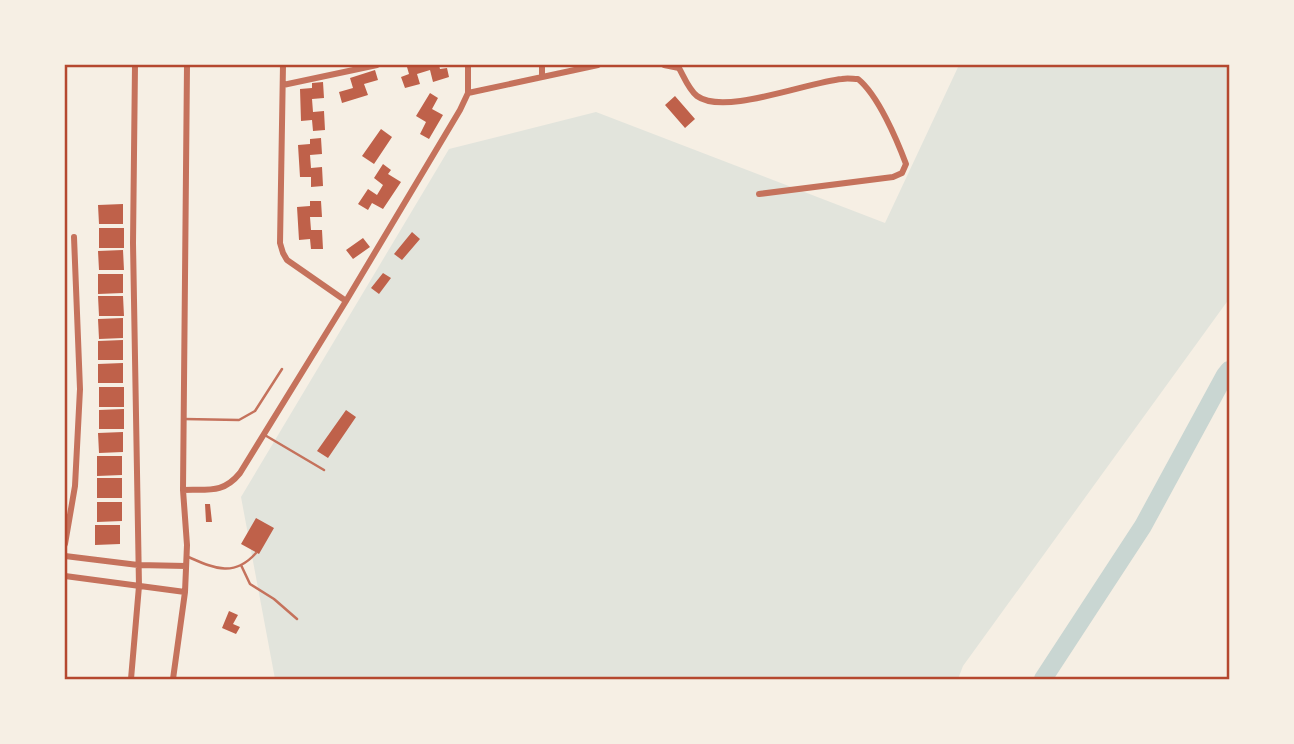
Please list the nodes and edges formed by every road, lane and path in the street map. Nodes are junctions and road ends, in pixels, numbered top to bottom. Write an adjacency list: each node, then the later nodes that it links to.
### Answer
1 (135, 65): 27 (street)
2 (187, 65): 17 (street)
3 (283, 65): 11 (street)
4 (377, 65): 11 (street)
5 (468, 65): 12 (street)
6 (542, 65): 10 (street)
7 (598, 65): 10 (street)
8 (664, 65): 9 (street)
9 (679, 66): 13 (street)
10 (542, 77): 12 (street)
11 (282, 85): 15 (street)
12 (468, 93): 15 (street)
13 (759, 194)
14 (74, 237): 21 (street)
15 (346, 300): 18 (street)
16 (282, 369): 17 (lane)
17 (184, 419): 22 (street)
18 (263, 435): 19 (lane); 22 (street)
19 (324, 470)
20 (65, 485): 21 (street)
21 (75, 486): 23 (street)
22 (183, 490): 26 (street)
23 (65, 544)
24 (256, 553): 28 (lane)
25 (65, 556): 27 (street)
26 (186, 556): 28 (lane); 29 (street)
27 (138, 565): 29 (street); 31 (street)
28 (241, 565): 33 (lane)
29 (186, 566): 32 (street)
30 (65, 576): 31 (street)
31 (139, 586): 32 (street); 34 (street)
32 (185, 592): 35 (street)
33 (297, 619)
34 (131, 679)
35 (173, 679)

